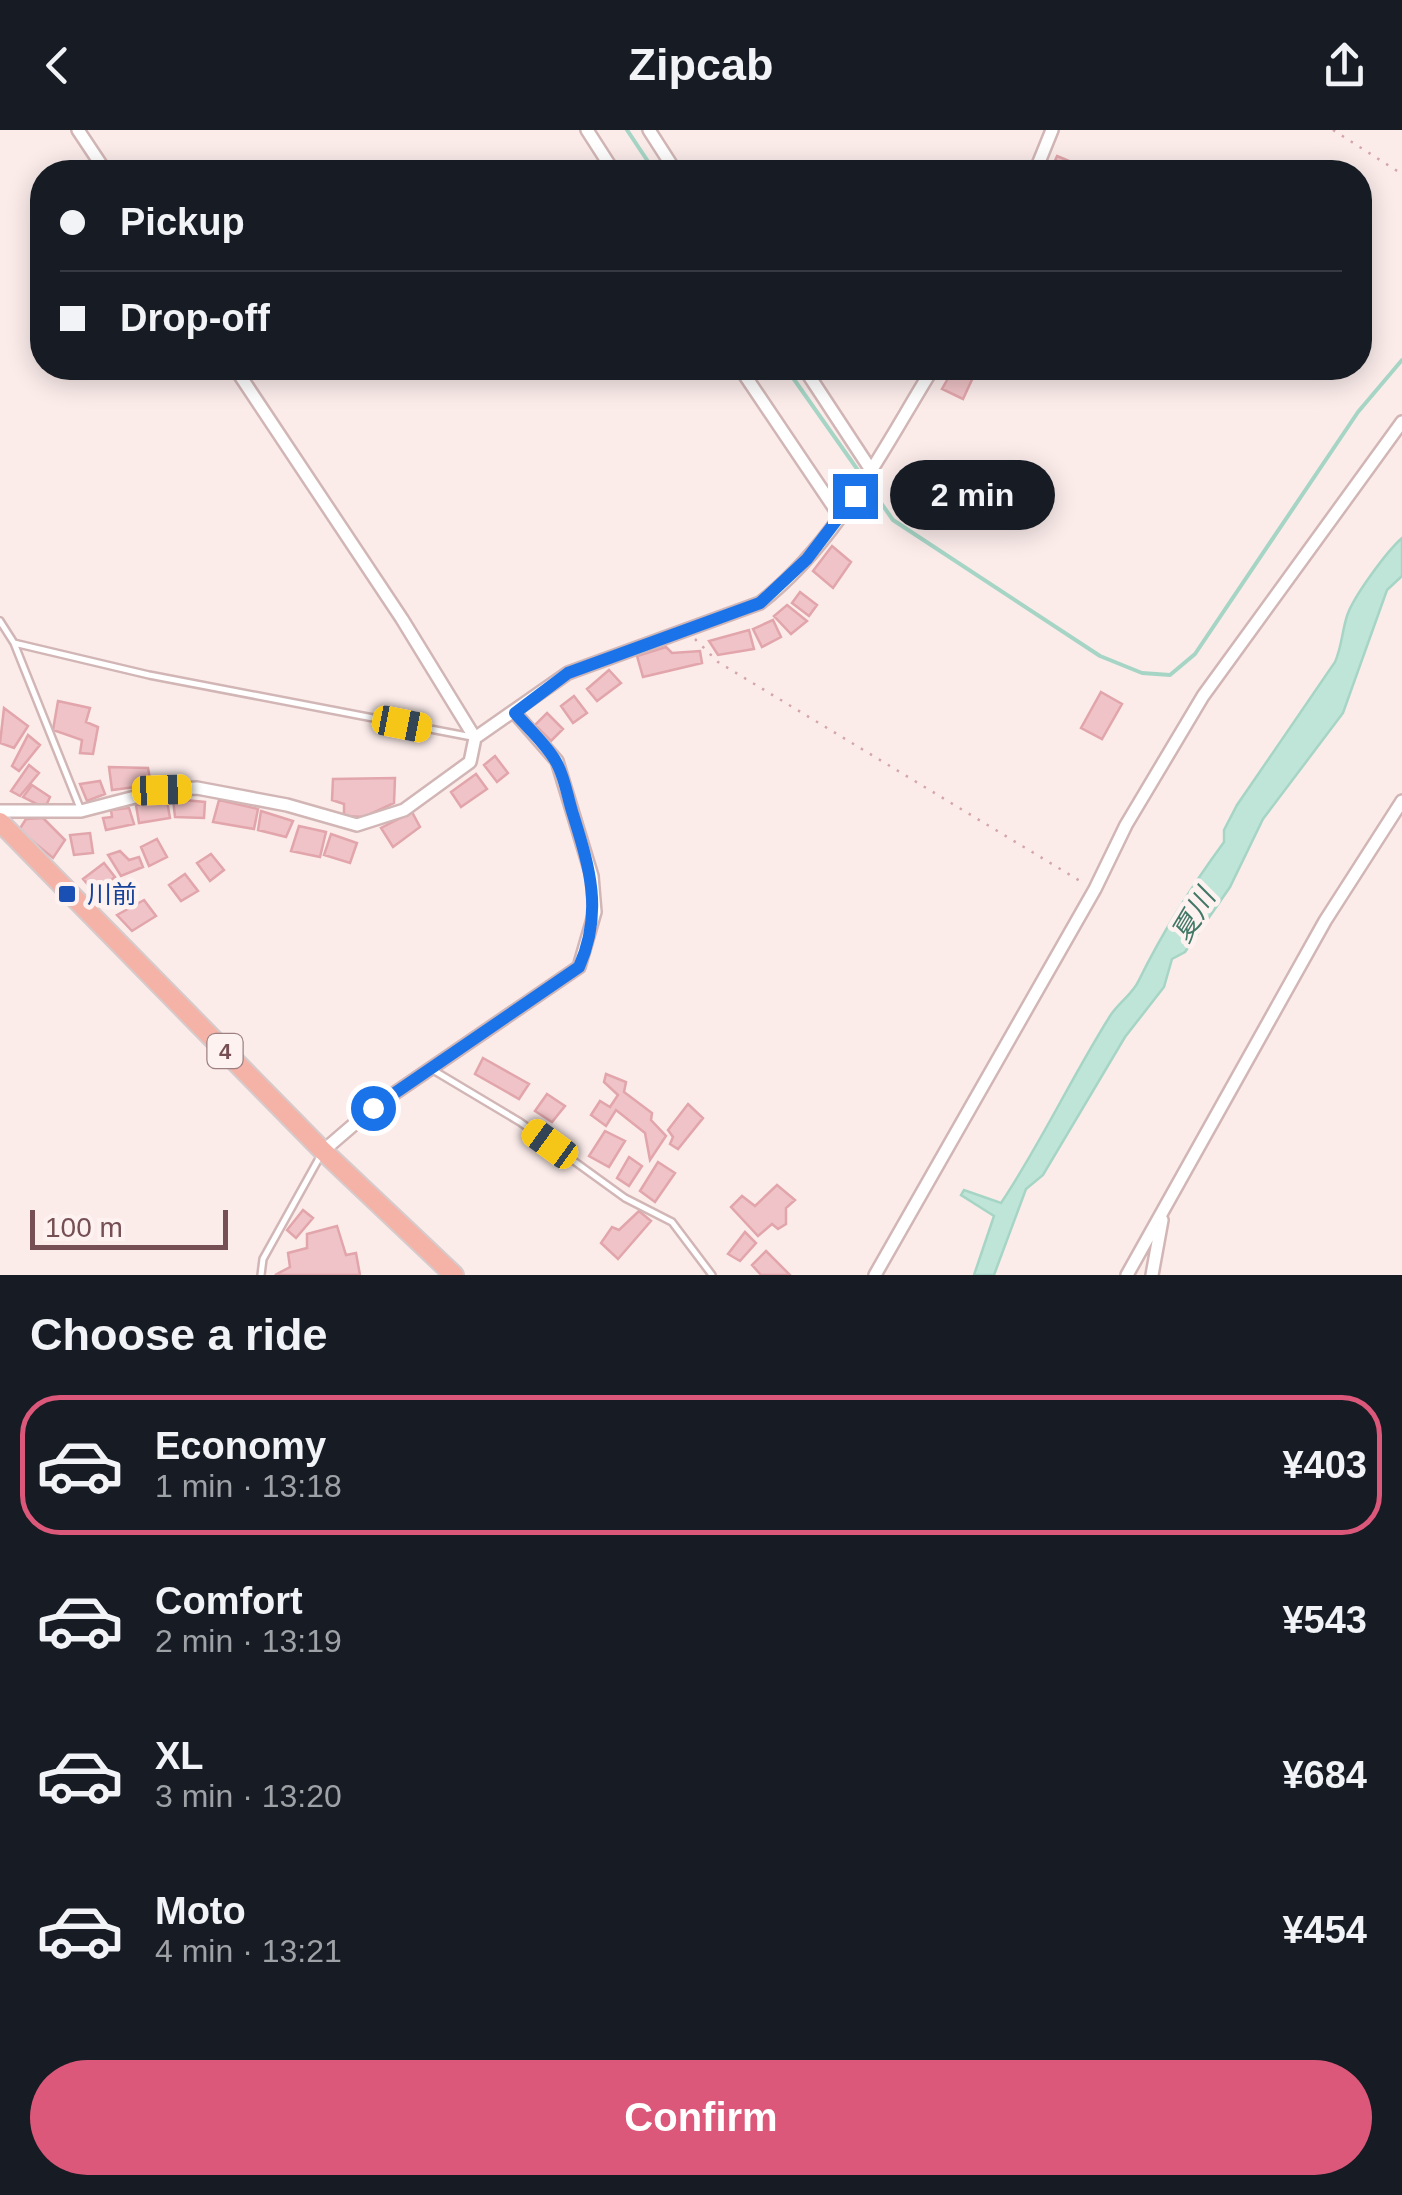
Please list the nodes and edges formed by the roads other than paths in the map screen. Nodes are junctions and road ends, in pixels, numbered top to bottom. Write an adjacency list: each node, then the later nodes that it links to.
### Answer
1 (78, 130): 5 (street)
2 (587, 130): 6 (street)
3 (648, 130): 7 (street)
4 (1052, 130): 8 (street)
5 (98, 160)
6 (606, 160)
7 (668, 160)
8 (1040, 160)
9 (243, 380): 19 (street)
10 (748, 380): 15 (street)
11 (812, 380): 14 (street)
12 (926, 380): 14 (street)
13 (1402, 422): 30 (street)
14 (870, 472): 15 (street)
15 (839, 515): 18 (street)
16 (0, 621): 17 (lane)
17 (14, 643): 19 (lane); 21 (lane)
18 (515, 713): 19 (street); 24 (street)
19 (474, 738): 21 (street)
20 (1402, 801): 26 (street)
21 (80, 811): 22 (street)
22 (0, 812)
23 (0, 822): 25 (main road, 4)
24 (430, 1069): 25 (street); 29 (lane)
25 (323, 1151): 27 (lane); 28 (main road, 4)
26 (1164, 1211): 31 (street); 32 (street)
27 (262, 1275)
28 (454, 1275)
29 (712, 1275)
30 (875, 1275)
31 (1127, 1275)
32 (1152, 1275)

